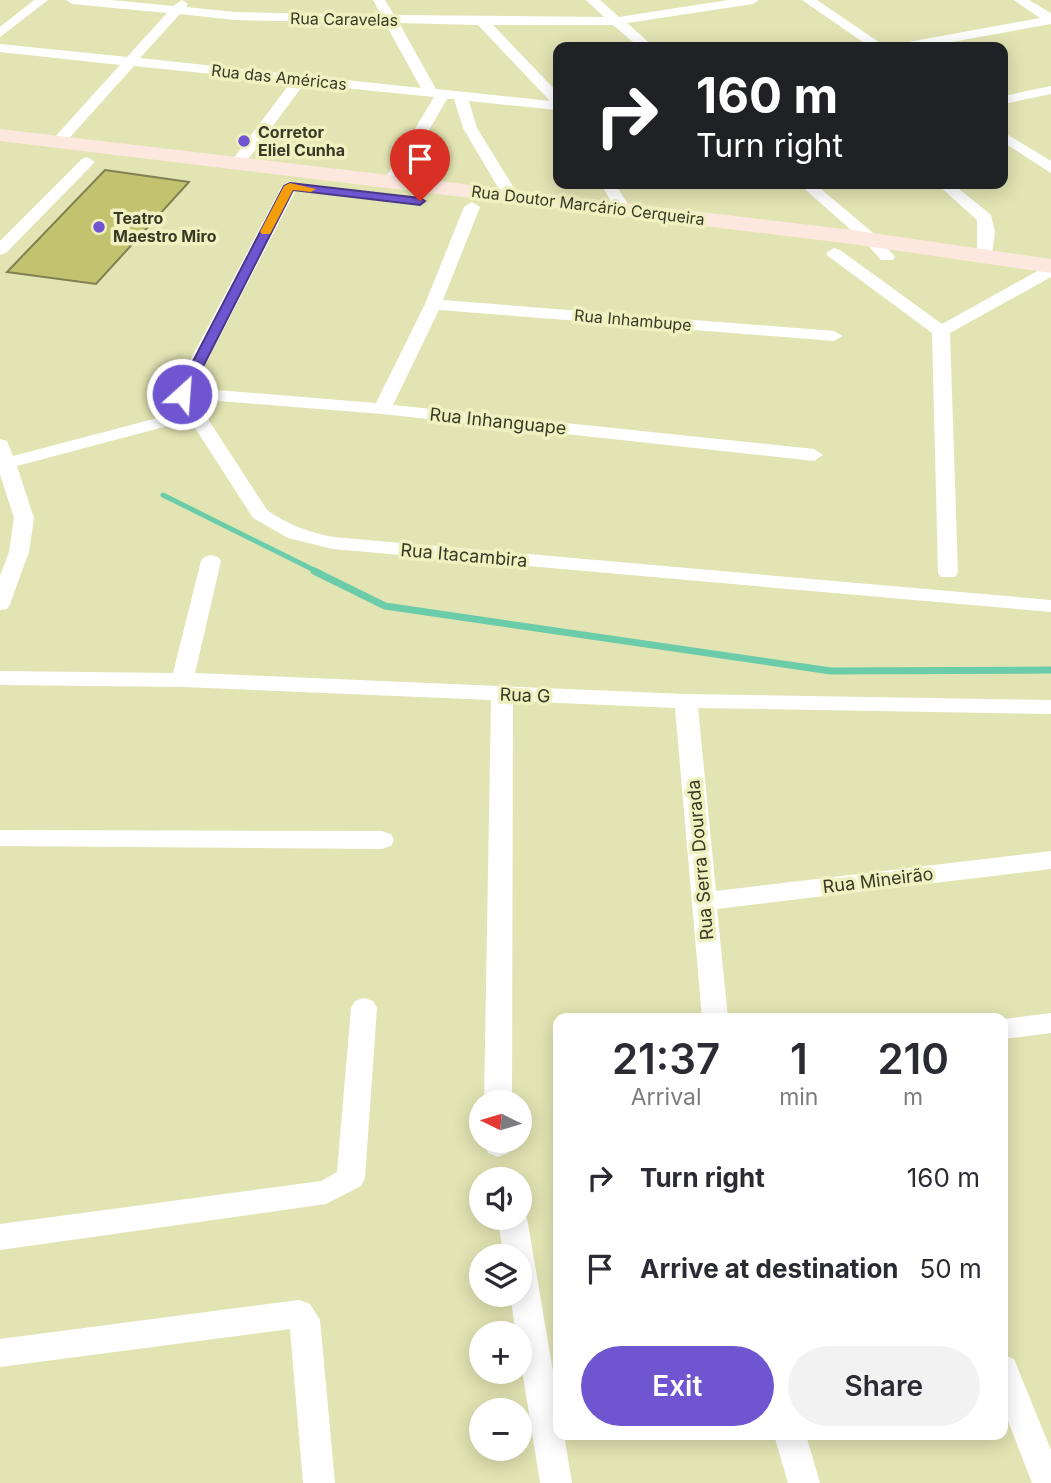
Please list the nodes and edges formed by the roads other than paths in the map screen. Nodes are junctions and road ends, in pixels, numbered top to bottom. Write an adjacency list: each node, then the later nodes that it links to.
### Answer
1 (42, 0): 13 (street)
2 (72, 0): 8 (street, Rua Caravelas)
3 (379, 0): 9 (street)
4 (592, 0): 12 (street)
5 (753, 0): 12 (street, Rua Caravelas)
6 (808, 0): 15 (street)
7 (1020, 0): 10 (street)
8 (181, 5): 9 (street, Rua Caravelas); 18 (street)
9 (392, 20): 11 (street, Rua Caravelas); 21 (street)
10 (1051, 20): 16 (street)
11 (482, 21): 12 (street, Rua Caravelas); 23 (street)
12 (617, 21): 14 (street)
13 (0, 33)
14 (641, 42)
15 (871, 42)
16 (930, 42)
17 (0, 48): 18 (street, Rua das Américas)
18 (128, 61): 19 (street, Rua das Américas); 28 (street)
19 (300, 80): 21 (street, Rua das Américas); 33 (street)
20 (1051, 90): 24 (street)
21 (437, 93): 22 (street, Rua das Américas); 34 (street)
22 (460, 96): 25 (street, Rua das Américas); 39 (street)
23 (553, 98)
24 (1008, 99)
25 (553, 103)
26 (0, 135): 28 (street, Rua Doutor Marcário Cerqueira)
27 (1008, 139): 32 (street)
28 (58, 142): 31 (street, Rua Doutor Marcário Cerqueira)
29 (0, 151): 30 (street, Rua Doutor Marcário Cerqueira)
30 (87, 162): 31 (street, Rua Doutor Marcário Cerqueira); 43 (street)
31 (210, 168): 33 (street, Rua Doutor Marcário Cerqueira)
32 (1051, 168)
33 (243, 172): 34 (street, Rua Doutor Marcário Cerqueira); 35 (street, Rua Doutor Marcário Cerqueira)
34 (391, 182): 39 (street, Rua Doutor Marcário Cerqueira)
35 (290, 186): 40 (street, Rua Doutor Marcário Cerqueira); 50 (street)
36 (611, 189): 41 (street)
37 (812, 189): 42 (street)
38 (950, 189): 45 (street)
39 (511, 196): 41 (street, Rua Doutor Marcário Cerqueira)
40 (472, 207): 44 (street, Rua Doutor Marcário Cerqueira); 47 (street)
41 (623, 209): 42 (street, Rua Doutor Marcário Cerqueira)
42 (880, 249): 44 (street, Rua Doutor Marcário Cerqueira); 45 (street, Rua Doutor Marcário Cerqueira); 46 (street, Rua Doutor Marcário Cerqueira)
43 (0, 250)
44 (834, 253): 48 (street)
45 (985, 258): 46 (street, Rua Doutor Marcário Cerqueira)
46 (1050, 270): 48 (street)
47 (433, 304): 49 (street, Rua Inhambupe); 51 (street)
48 (941, 331): 56 (street)
49 (834, 336)
50 (182, 393): 51 (street, Rua Inhanguape); 52 (street, Rua Itacambira)
51 (382, 409): 53 (street, Rua Inhanguape)
52 (196, 413): 54 (street); 58 (street, Rua Itacambira)
53 (814, 455)
54 (2, 458): 57 (street)
55 (211, 561): 60 (street)
56 (948, 573)
57 (0, 604)
58 (1051, 607)
59 (0, 678): 60 (street, Rua G)
60 (182, 680): 61 (street, Rua G)
61 (502, 694): 62 (street, Rua G); 72 (street)
62 (686, 701): 63 (street, Rua G); 67 (street, Rua Serra Dourada)
63 (1051, 707)
64 (0, 838): 65 (street)
65 (382, 840)
66 (1051, 860): 67 (street, Rua Mineirão)
67 (705, 901): 69 (street, Rua Serra Dourada)
68 (364, 1009): 73 (street)
69 (715, 1013)
70 (1051, 1023): 71 (street)
71 (1008, 1028)
72 (498, 1090)
73 (0, 1237)
74 (527, 1307): 79 (street)
75 (0, 1353): 78 (street)
76 (1008, 1382): 81 (street)
77 (791, 1440): 80 (street)
78 (319, 1483)
79 (556, 1483)
80 (804, 1483)
81 (1048, 1483)

